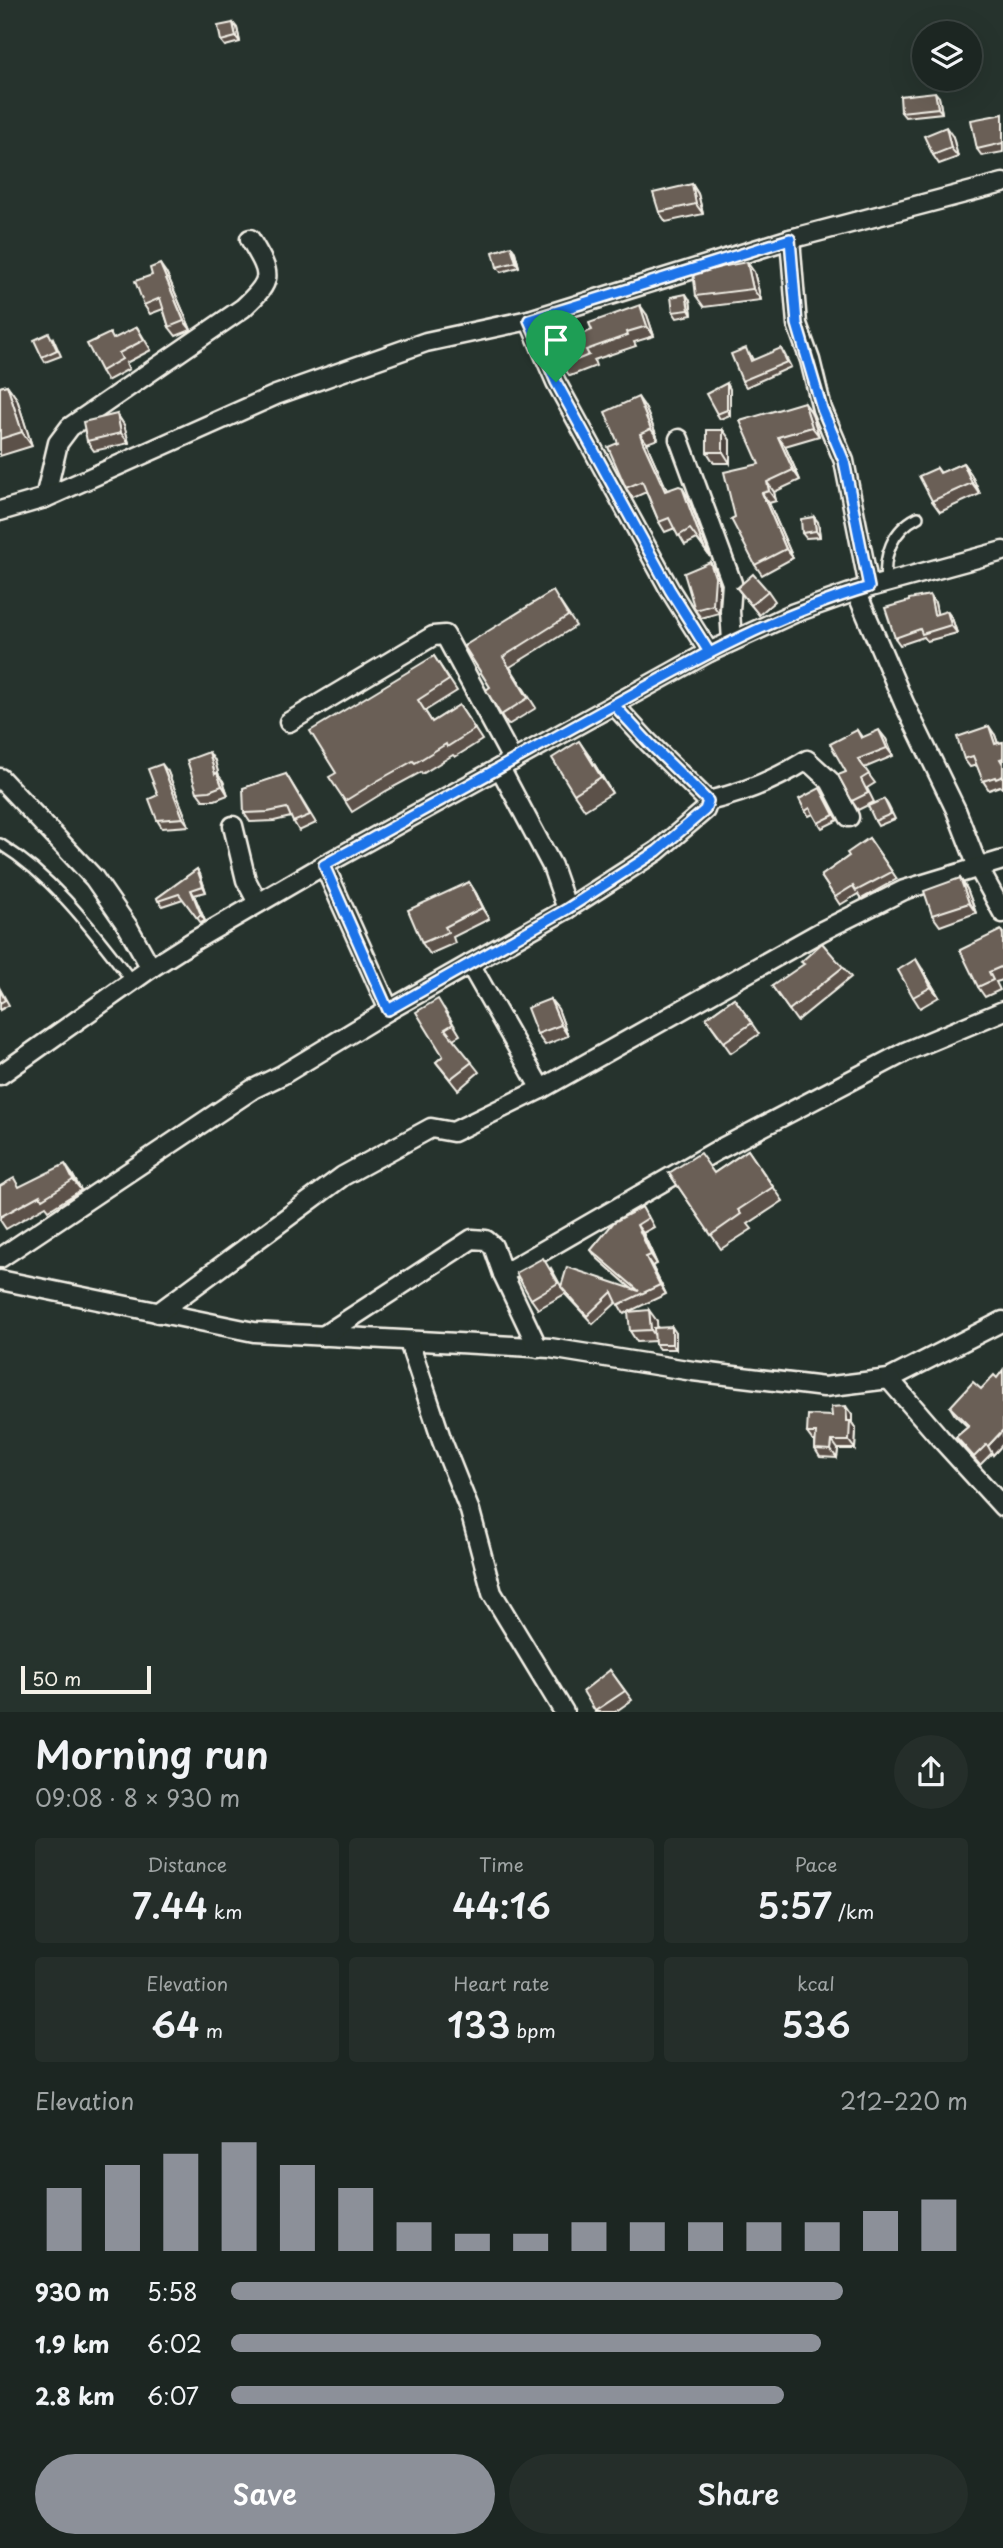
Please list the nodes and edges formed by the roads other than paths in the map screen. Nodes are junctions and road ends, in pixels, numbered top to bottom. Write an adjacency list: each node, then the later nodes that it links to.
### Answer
1 (1003, 183): 3 (street)
2 (250, 239): 6 (street)
3 (790, 239): 4 (street); 10 (street)
4 (529, 320): 6 (street); 12 (street)
5 (679, 439): 11 (street)
6 (45, 498): 7 (street)
7 (0, 511)
8 (918, 517): 10 (lane)
9 (1003, 551): 10 (street)
10 (870, 587): 11 (street); 23 (street)
11 (732, 641): 12 (street)
12 (709, 652): 13 (street)
13 (614, 705): 15 (street); 17 (street)
14 (289, 722): 15 (street)
15 (506, 764): 22 (street); 25 (street)
16 (0, 778): 28 (street)
17 (708, 801): 18 (street); 25 (street)
18 (849, 817)
19 (233, 826): 24 (street)
20 (0, 845): 29 (lane)
21 (1003, 860): 23 (street)
22 (324, 865): 24 (street); 30 (street)
23 (978, 867): 26 (street); 33 (street)
24 (258, 903): 28 (street)
25 (567, 909): 27 (street)
26 (1003, 913)
27 (470, 964): 30 (street); 33 (street)
28 (151, 968): 29 (street)
29 (132, 981): 32 (street)
30 (388, 1010): 34 (street)
31 (1003, 1011): 35 (street)
32 (0, 1075)
33 (541, 1089): 37 (street)
34 (0, 1258)
35 (503, 1274): 39 (street); 41 (street)
36 (0, 1280): 37 (street)
37 (158, 1313): 39 (street)
38 (1003, 1321): 42 (street)
39 (323, 1336): 40 (street)
40 (409, 1342): 41 (street); 44 (street)
41 (538, 1348): 42 (street)
42 (889, 1379): 43 (street)
43 (1003, 1507)
44 (564, 1712)

